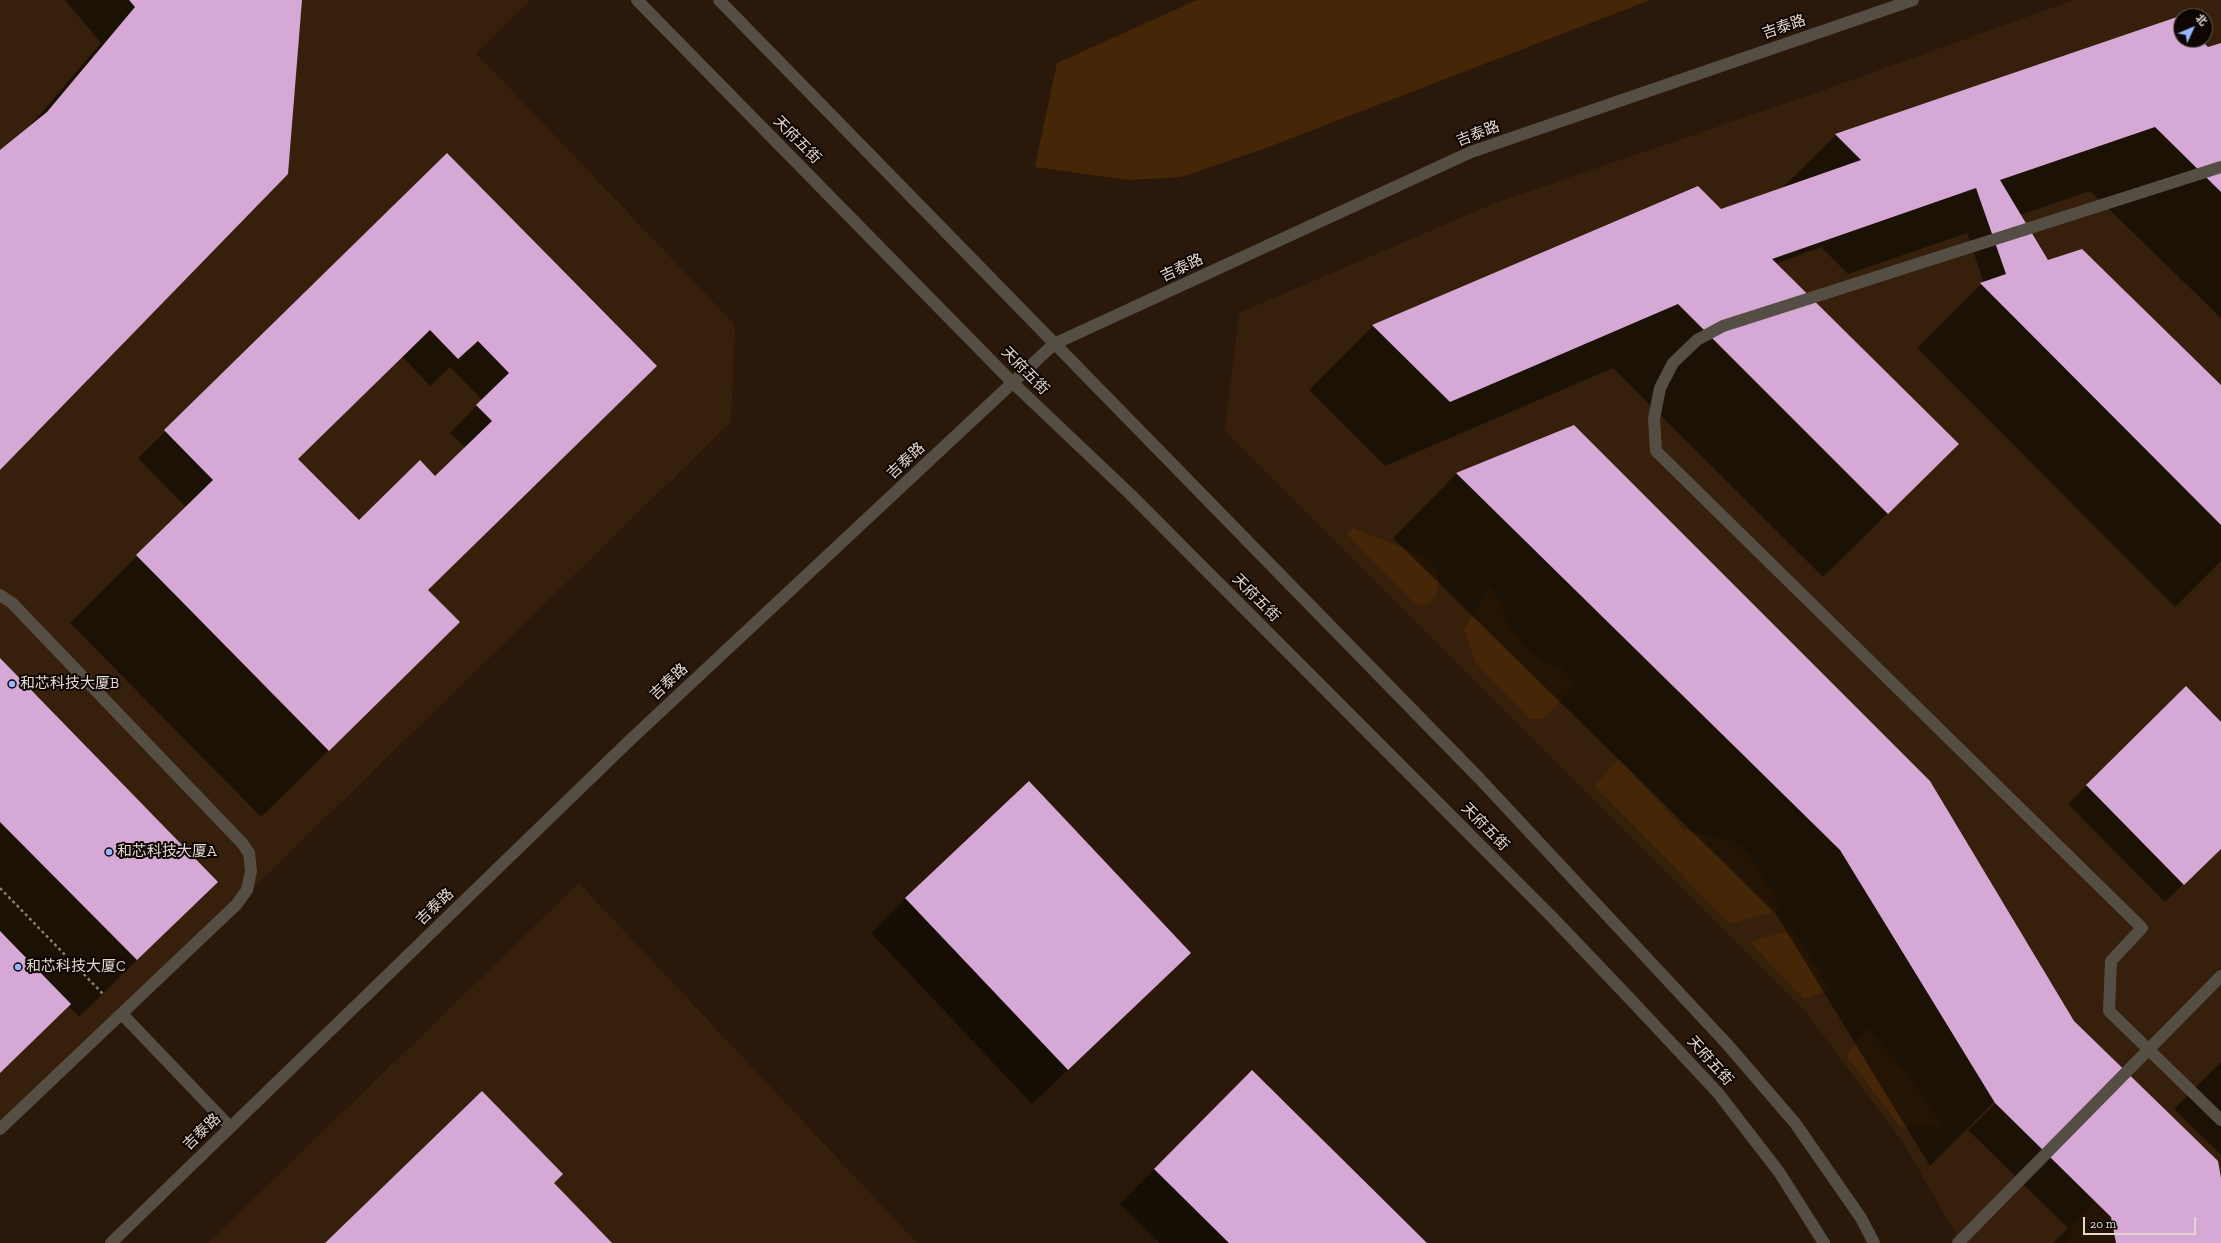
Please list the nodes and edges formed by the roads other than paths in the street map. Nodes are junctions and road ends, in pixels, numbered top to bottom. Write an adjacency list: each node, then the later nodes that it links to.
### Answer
1 (637, 0): 6 (street, 天府五街)
2 (719, 0): 5 (street, 天府五街)
3 (1913, 0): 5 (street, 吉泰路)
4 (2221, 167): 10 (street)
5 (1054, 344): 6 (street, 吉泰路); 16 (street, 天府五街)
6 (1013, 383): 12 (street, 吉泰路); 15 (street, 天府五街)
7 (0, 595): 9 (street)
8 (2221, 976): 10 (street)
9 (122, 1014): 12 (street); 13 (street)
10 (2150, 1049): 11 (street); 17 (street)
11 (2221, 1120)
12 (230, 1127): 14 (street, 吉泰路)
13 (0, 1129)
14 (112, 1243)
15 (1824, 1243)
16 (1874, 1243)
17 (1958, 1243)

